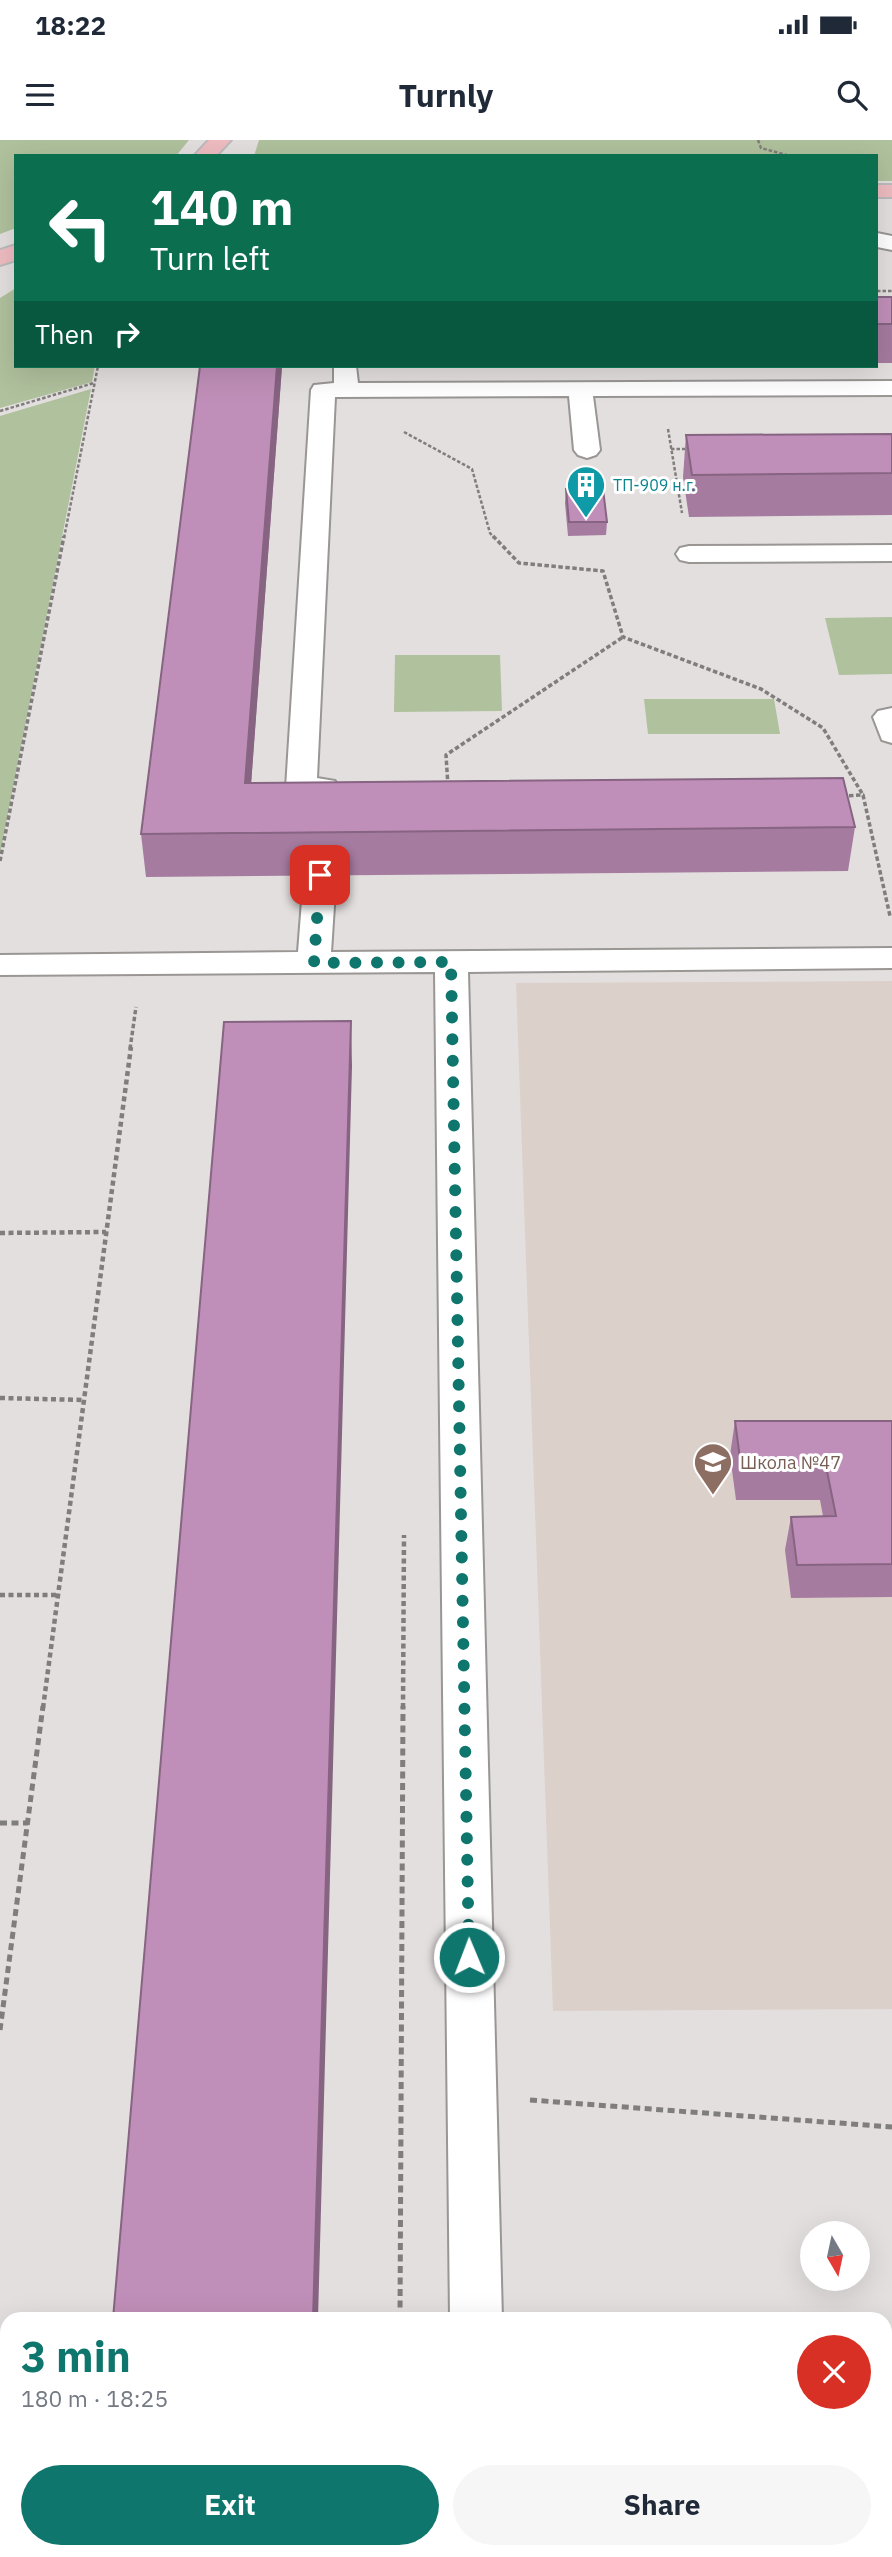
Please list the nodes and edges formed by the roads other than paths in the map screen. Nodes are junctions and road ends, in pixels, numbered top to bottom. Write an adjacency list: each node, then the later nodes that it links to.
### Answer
1 (222, 140): 2 (main road)
2 (206, 154)
3 (349, 382): 5 (street); 11 (street)
4 (892, 388): 5 (street)
5 (580, 390): 6 (street)
6 (587, 450)
7 (892, 553): 8 (street)
8 (689, 554)
9 (892, 717): 10 (street)
10 (892, 734)
11 (323, 826)
12 (320, 875): 15 (street)
13 (892, 958): 14 (street)
14 (451, 962): 15 (street); 17 (street)
15 (314, 963): 16 (street)
16 (0, 965)
17 (476, 2312)

